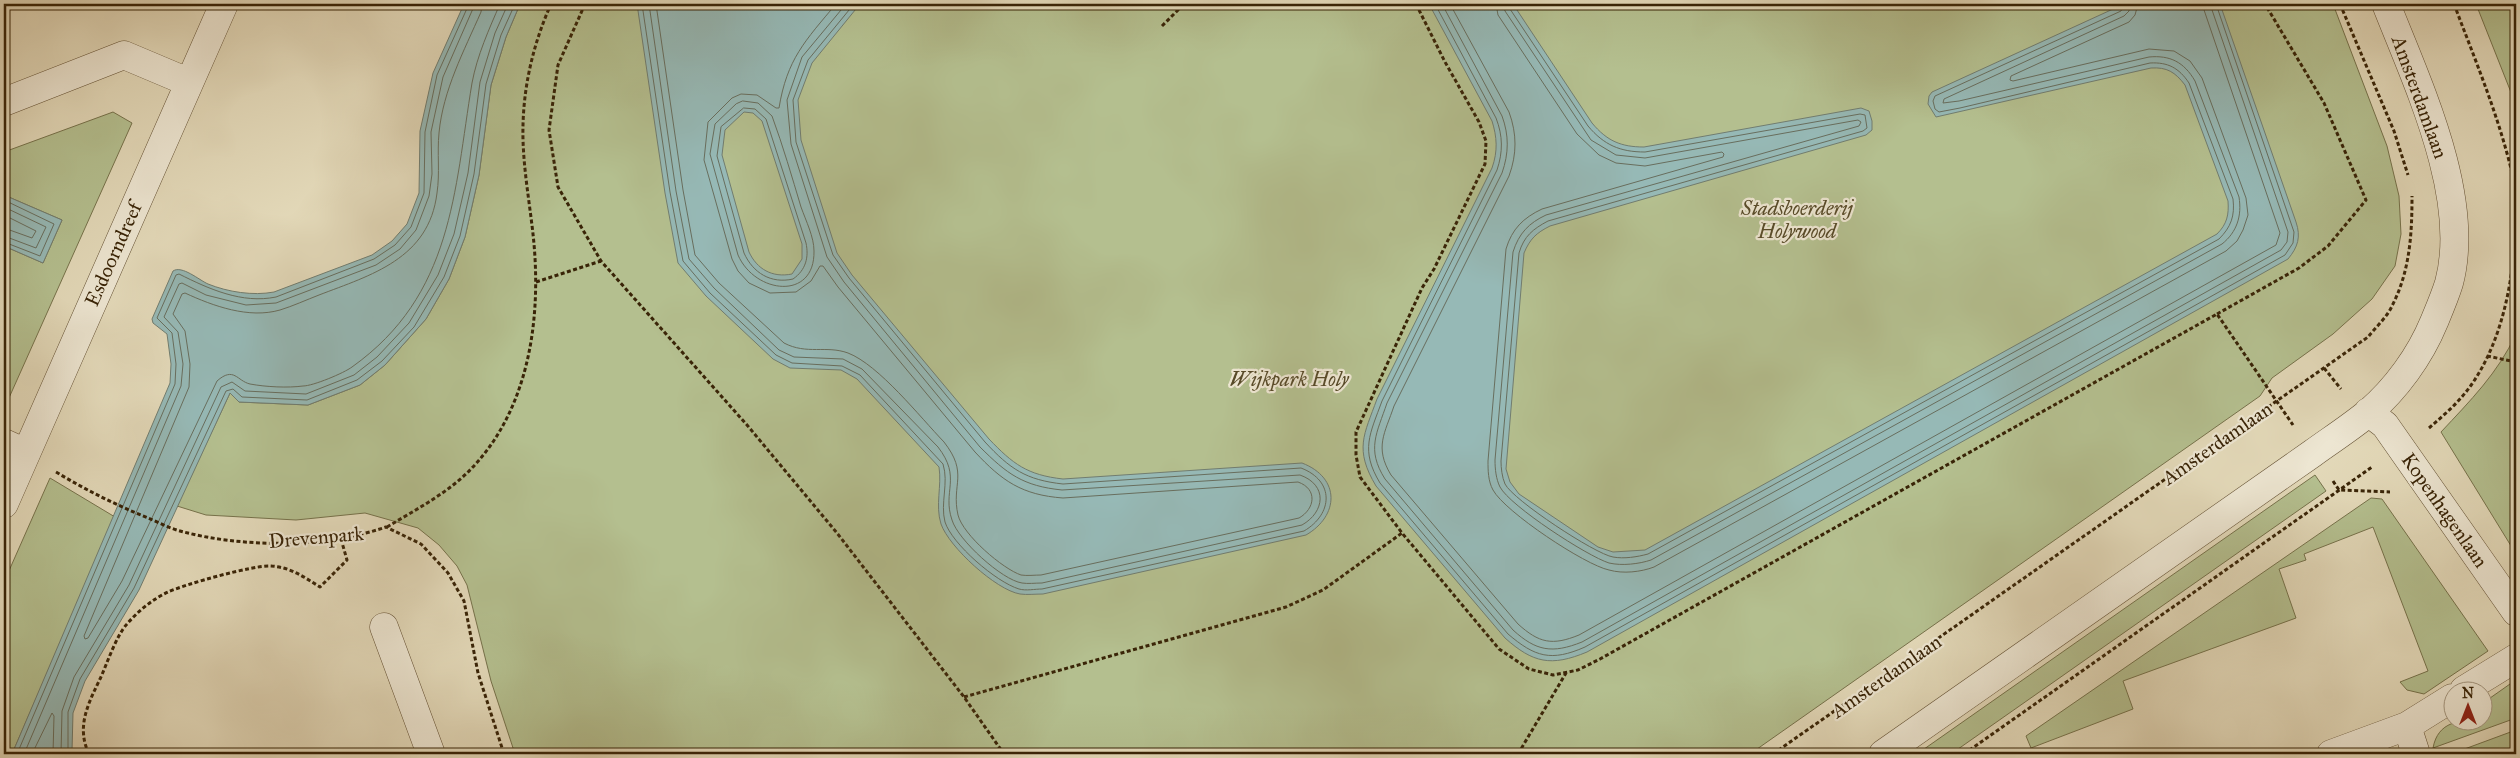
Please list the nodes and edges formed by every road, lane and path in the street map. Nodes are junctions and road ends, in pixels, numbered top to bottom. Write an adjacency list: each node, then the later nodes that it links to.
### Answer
1 (224, 4): 11 (street, Esdoorndreef)
2 (551, 4): 17 (path)
3 (585, 4): 16 (path)
4 (1184, 4): 10 (path)
5 (1416, 4): 26 (path)
6 (2265, 4): 18 (path)
7 (2340, 4): 13 (path, Amsterdamlaan)
8 (2386, 4): 22 (street, Amsterdamlaan)
9 (2454, 4): 15 (path)
10 (1162, 26)
11 (188, 82): 12 (street); 23 (street, Esdoorndreef)
12 (4, 102)
13 (2410, 182)
14 (2412, 191): 21 (path, Amsterdamlaan)
15 (2516, 191)
16 (600, 261): 17 (path); 33 (path)
17 (536, 282): 25 (path)
18 (2217, 314): 21 (path); 31 (path)
19 (2487, 356): 20 (path)
20 (2516, 362)
21 (2277, 401): 41 (path, Amsterdamlaan)
22 (2368, 412): 28 (street, Kopenhagenlaan); 42 (street, Amsterdamlaan)
23 (15, 448): 24 (street, Esdoorndreef); 27 (path, Drevenpark)
24 (4, 504)
25 (386, 527): 27 (path, Drevenpark); 38 (path, Drevenpark)
26 (1402, 533): 31 (path); 33 (path)
27 (341, 539): 36 (path)
28 (2516, 612)
29 (384, 627): 37 (street)
30 (2516, 658): 32 (street)
31 (1566, 672): 40 (path)
32 (2480, 680)
33 (964, 697): 39 (path)
34 (2442, 704): 35 (street)
35 (2407, 726): 43 (street); 44 (street)
36 (89, 754)
37 (431, 754)
38 (504, 754)
39 (1004, 754)
40 (1518, 754)
41 (1773, 754)
42 (1883, 754)
43 (2331, 754)
44 (2416, 754)

